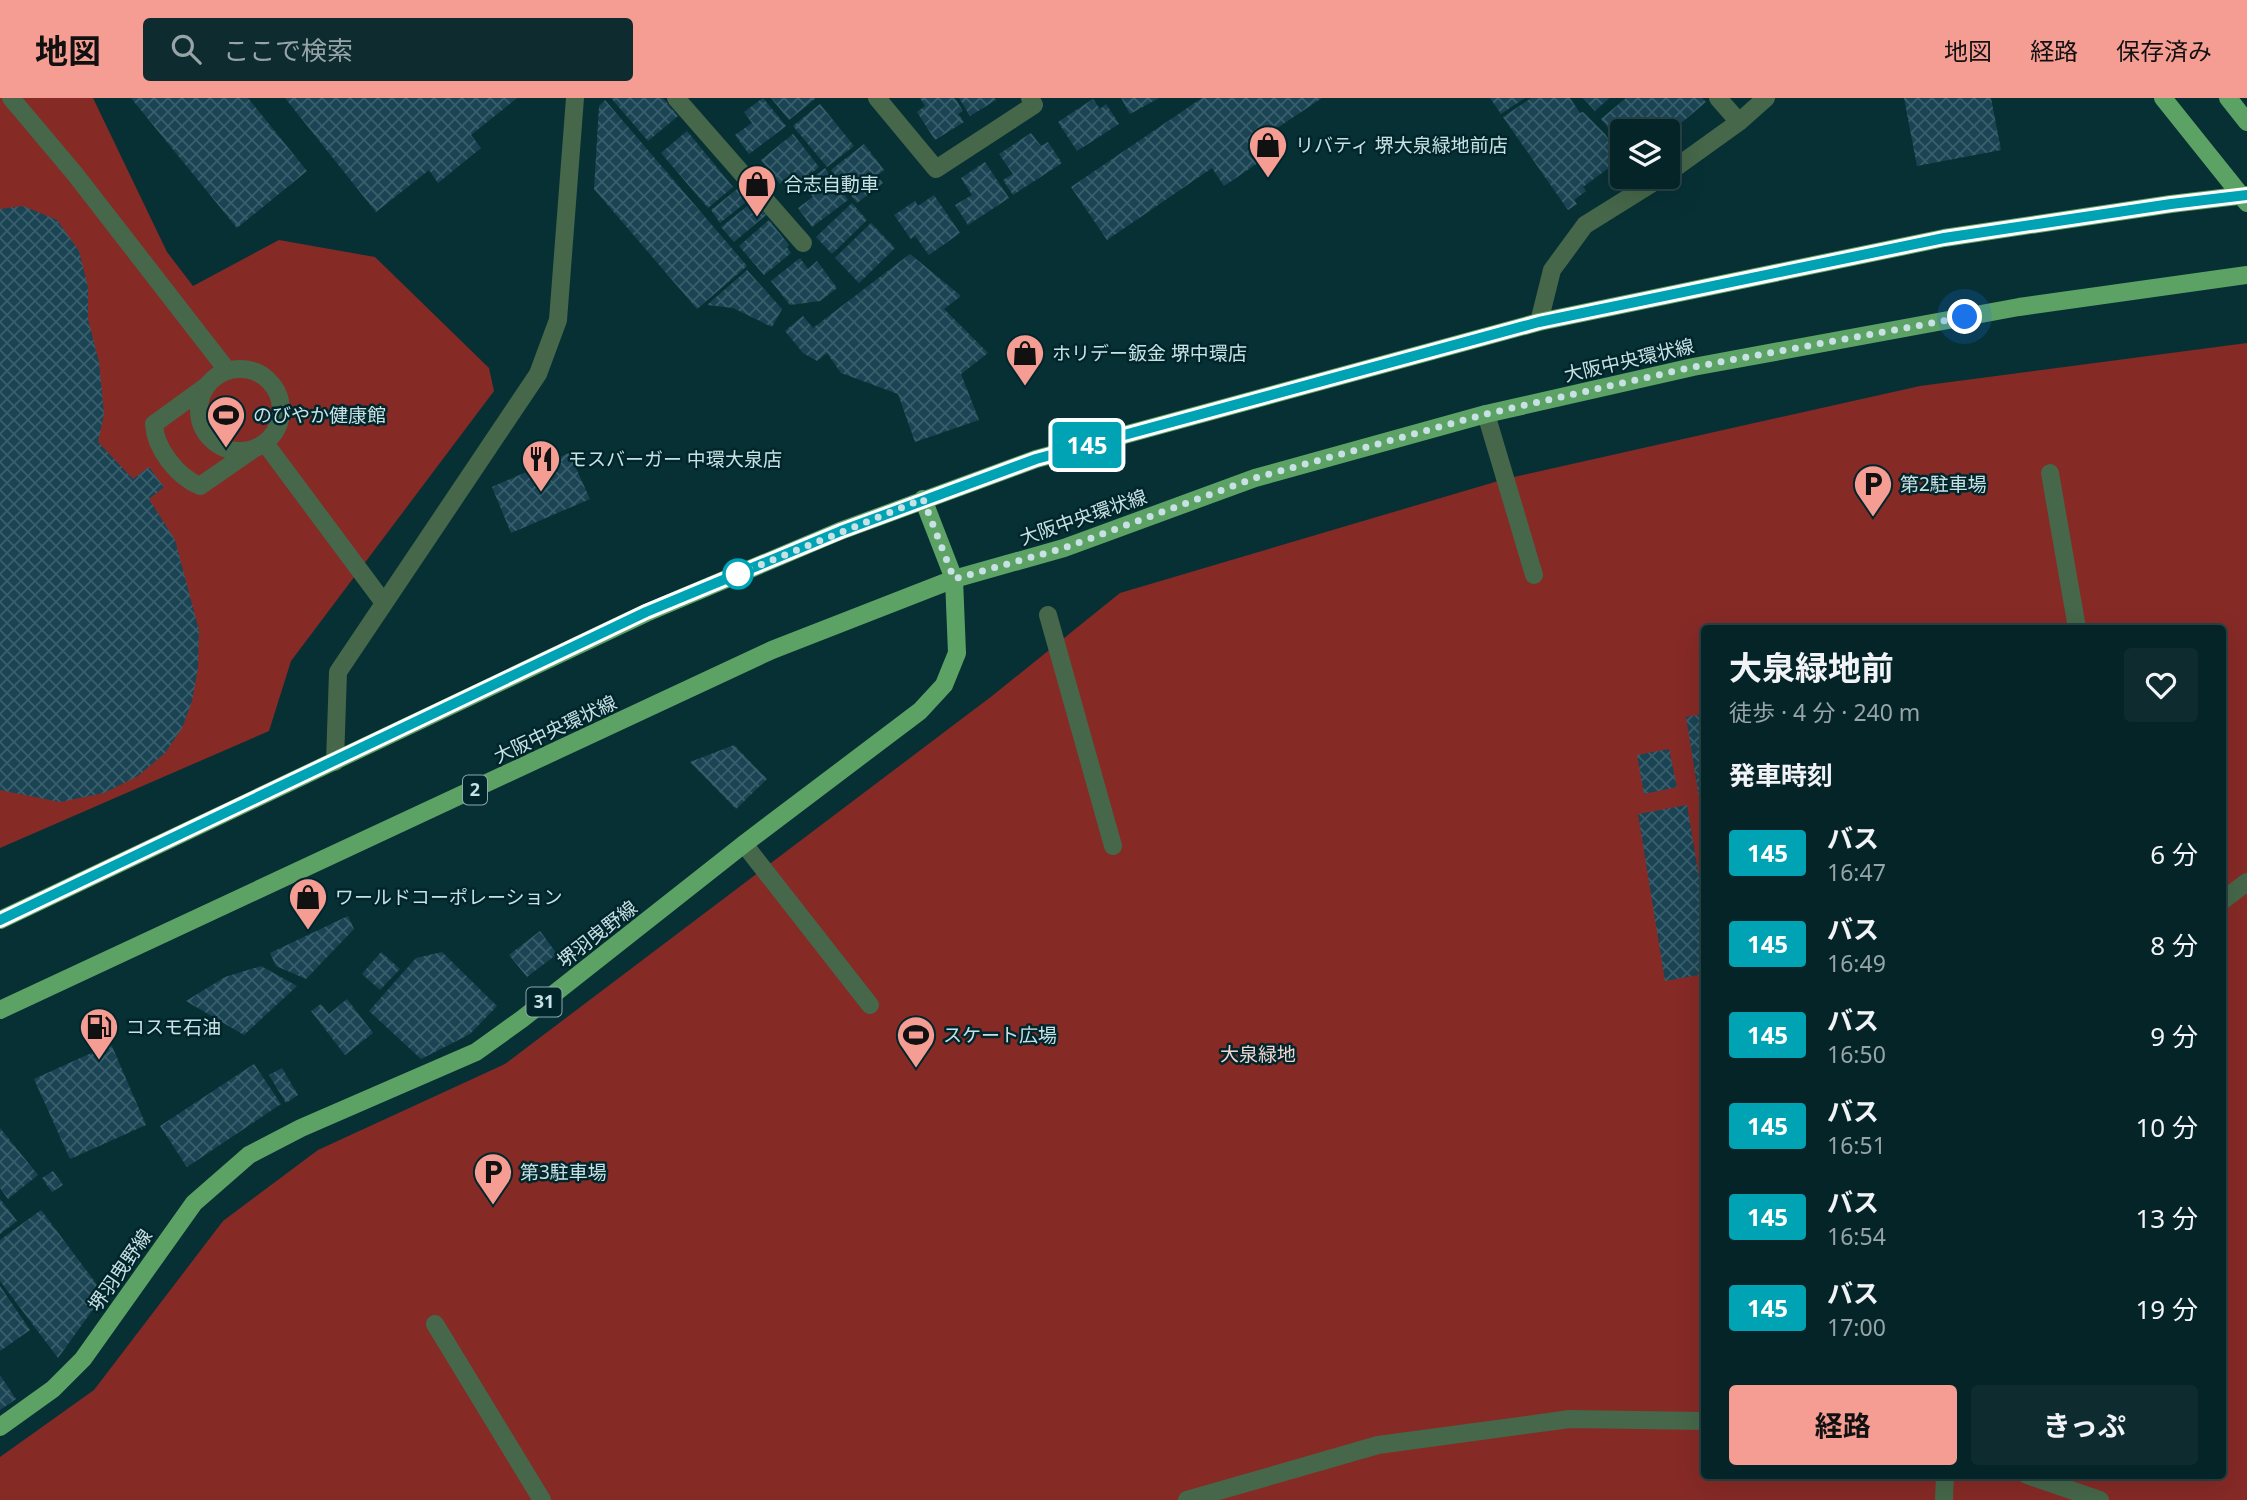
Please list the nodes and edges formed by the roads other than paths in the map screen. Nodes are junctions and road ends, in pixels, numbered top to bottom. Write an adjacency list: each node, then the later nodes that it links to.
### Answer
1 (11, 98): 18 (street)
2 (575, 98): 26 (street)
3 (676, 98): 15 (street)
4 (877, 98): 5 (street)
5 (1030, 98)
6 (1718, 98): 10 (street)
7 (1766, 98): 10 (street)
8 (2163, 98): 14 (main road)
9 (2228, 98): 11 (main road)
10 (1739, 122): 12 (street)
11 (2247, 122)
12 (1680, 164)
13 (1642, 189): 17 (street)
14 (2245, 198): 17 (main road)
15 (803, 243)
16 (2247, 275): 20 (main road, 大阪中央環状線 / 2)
17 (1539, 322): 23 (main road)
18 (227, 370): 19 (street); 21 (street)
19 (205, 387): 21 (street); 21 (street)
20 (1486, 414): 24 (street); 25 (main road, 大阪中央環状線 / 2)
21 (259, 446): 26 (street)
22 (2050, 473): 28 (street)
23 (923, 499): 25 (main road, 堺羽曳野線 / 31); 29 (main road)
24 (1534, 575)
25 (954, 579): 30 (main road, 堺羽曳野線 / 31); 36 (main road, 大阪中央環状線 / 2)
26 (384, 603): 29 (street)
27 (1048, 615): 31 (street)
28 (2076, 625)
29 (335, 762): 34 (main road)
30 (744, 844): 35 (street); 39 (main road, 堺羽曳野線 / 31)
31 (1113, 846)
32 (2247, 882): 33 (street)
33 (2226, 898)
34 (0, 920)
35 (870, 1005)
36 (0, 1010)
37 (435, 1324): 42 (street)
38 (1701, 1421): 43 (street)
39 (0, 1427)
40 (1945, 1479): 44 (street)
41 (2040, 1479): 45 (street)
42 (542, 1500)
43 (1186, 1500)
44 (1944, 1500)
45 (2101, 1500)

